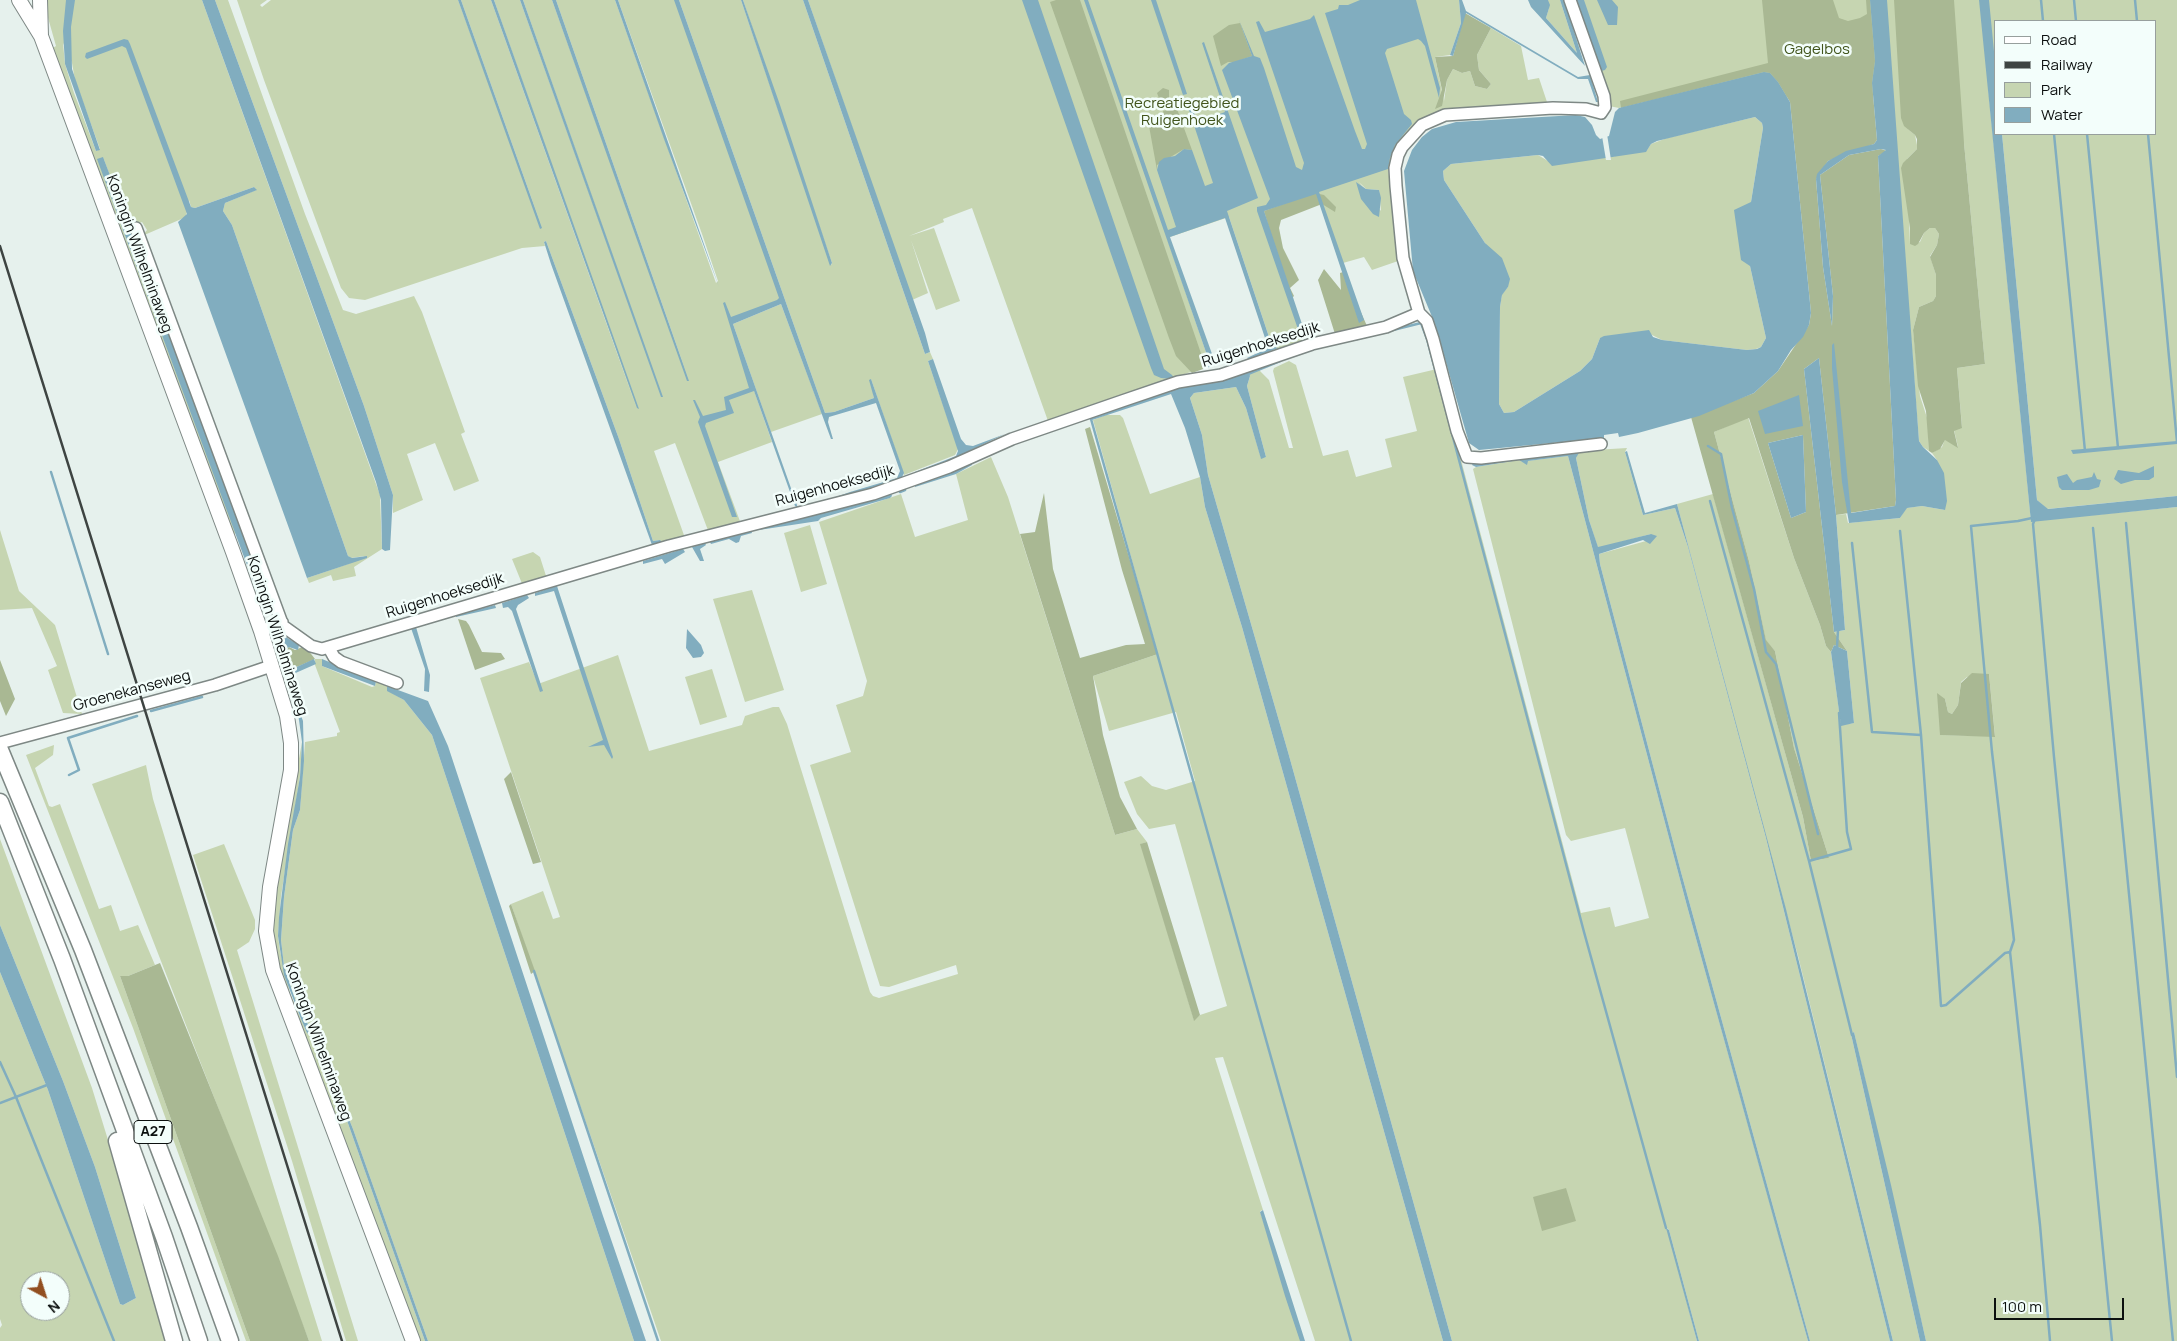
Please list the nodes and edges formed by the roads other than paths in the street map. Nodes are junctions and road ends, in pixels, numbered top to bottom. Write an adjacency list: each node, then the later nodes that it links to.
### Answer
1 (19, 0): 4 (main road, Koningin Wilhelminaweg)
2 (40, 0): 4 (main road, Koningin Wilhelminaweg)
3 (1570, 0): 6 (street)
4 (41, 36): 9 (main road, Koningin Wilhelminaweg)
5 (136, 228): 8 (street, Koningin Wilhelminaweg)
6 (1419, 313): 7 (street); 10 (street, Ruigenhoeksedijk)
7 (1601, 444)
8 (282, 622): 9 (street); 10 (street)
9 (261, 631): 11 (main road, Koningin Wilhelminaweg)
10 (329, 648): 12 (street)
11 (271, 666): 13 (street, Groenekanseweg); 20 (main road, Koningin Wilhelminaweg)
12 (397, 683)
13 (0, 743)
14 (3, 757): 19 (highway, A27)
15 (0, 802): 16 (highway, A27)
16 (112, 1099): 17 (highway, A27); 18 (highway, A27)
17 (174, 1341)
18 (198, 1341)
19 (230, 1341)
20 (413, 1341)

